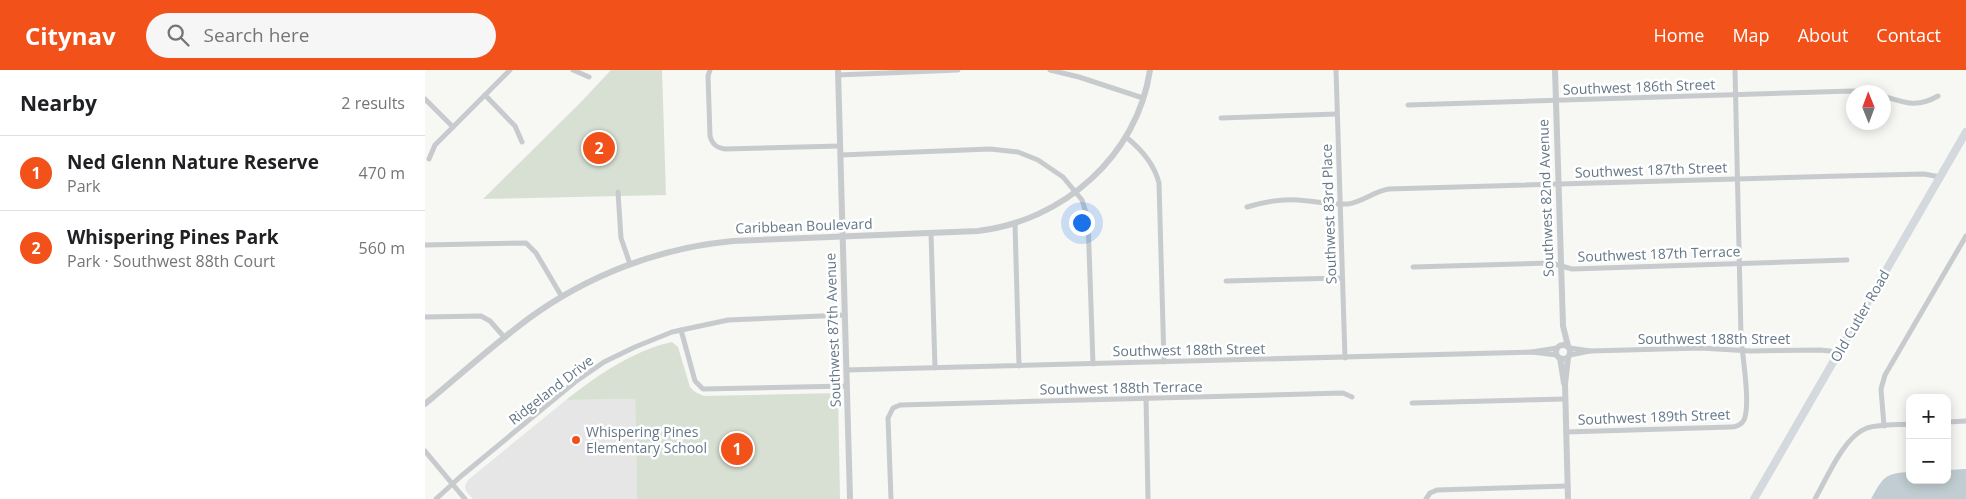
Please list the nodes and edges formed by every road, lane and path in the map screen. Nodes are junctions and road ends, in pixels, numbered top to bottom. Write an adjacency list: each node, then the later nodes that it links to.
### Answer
1 (510, 70): 13 (street)
2 (573, 70): 11 (street)
3 (710, 70): 27 (street)
4 (959, 70): 10 (street)
5 (1050, 70): 16 (street)
6 (1150, 70): 16 (street, Caribbean Boulevard)
7 (1336, 70): 21 (street, Southwest 83rd Place)
8 (1555, 70): 19 (street, Southwest 82nd Avenue)
9 (1735, 70): 14 (street)
10 (838, 72): 27 (street, Southwest 87th Avenue)
11 (589, 76)
12 (1846, 91): 14 (street, Southwest 186th Street)
13 (485, 95): 23 (street); 26 (street)
14 (1736, 95): 19 (street, Southwest 186th Street); 31 (street)
15 (1938, 96): 18 (street)
16 (1143, 98): 25 (street, Caribbean Boulevard)
17 (425, 99): 23 (street)
18 (1891, 99)
19 (1556, 100): 20 (street, Southwest 186th Street); 32 (street, Southwest 82nd Avenue)
20 (1409, 105)
21 (1337, 114): 22 (street); 35 (street, Southwest 83rd Place)
22 (1221, 118)
23 (453, 127): 29 (street)
24 (1966, 132): 30 (main road, Old Cutler Road)
25 (1126, 137): 34 (street, Caribbean Boulevard); 61 (street)
26 (522, 142)
27 (840, 146): 28 (street, Southwest 87th Avenue)
28 (841, 155): 34 (street); 39 (street, Southwest 87th Avenue)
29 (429, 158)
30 (1940, 177): 31 (street, Southwest 187th Street); 59 (main road, Old Cutler Road)
31 (1739, 179): 32 (street, Southwest 187th Street); 43 (street)
32 (1558, 184): 35 (street, Southwest 187th Street); 45 (street, Southwest 82nd Avenue)
33 (618, 192): 44 (street)
34 (1076, 192): 37 (street, Caribbean Boulevard); 62 (street)
35 (1340, 204): 36 (street, Southwest 187th Street); 47 (street, Southwest 83rd Place)
36 (1247, 207)
37 (1015, 224): 38 (street, Caribbean Boulevard); 63 (street)
38 (931, 233): 39 (street, Caribbean Boulevard); 64 (street)
39 (843, 236): 44 (street, Caribbean Boulevard); 50 (street, Southwest 87th Avenue)
40 (1966, 236): 75 (street)
41 (425, 245): 49 (street)
42 (1847, 260): 43 (street, Southwest 187th Terrace)
43 (1740, 263): 45 (street, Southwest 187th Terrace); 57 (street)
44 (630, 264): 49 (street, Caribbean Boulevard)
45 (1561, 266): 46 (street, Southwest 187th Terrace); 52 (street, Southwest 82nd Avenue)
46 (1413, 267)
47 (1342, 278): 48 (street); 60 (street, Southwest 83rd Place)
48 (1226, 281)
49 (562, 297): 54 (street, Caribbean Boulevard)
50 (845, 315): 53 (street, Ridgeland Drive); 65 (street, Southwest 87th Avenue)
51 (425, 317): 54 (street)
52 (1563, 326): 55 (street, Southwest 82nd Avenue); 58 (street, Southwest 82nd Avenue)
53 (681, 330): 66 (street); 78 (street, Ridgeland Drive)
54 (505, 338): 71 (street, Caribbean Boulevard)
55 (1569, 347): 56 (street, Southwest 188th Street); 58 (street); 58 (street, Southwest 82nd Avenue)
56 (1590, 351): 57 (street, Southwest 188th Street); 58 (street, Southwest 188th Street)
57 (1742, 351): 59 (street, Southwest 188th Street); 76 (street, Southwest 189th Street)
58 (1562, 353): 60 (street, Southwest 188th Street); 69 (street, Southwest 82nd Avenue)
59 (1837, 355): 87 (main road, Old Cutler Road)
60 (1345, 358): 61 (street, Southwest 188th Street)
61 (1164, 362): 62 (street, Southwest 188th Street)
62 (1093, 364): 63 (street, Southwest 188th Street)
63 (1019, 366): 64 (street, Southwest 188th Street)
64 (935, 368): 65 (street, Southwest 188th Street)
65 (846, 370): 66 (street, Southwest 87th Avenue)
66 (847, 386): 82 (street, Southwest 87th Avenue)
67 (1352, 397): 68 (street, Southwest 188th Terrace)
68 (1145, 398): 83 (street, Southwest 188th Terrace); 84 (street)
69 (1565, 399): 70 (street); 76 (street, Southwest 82nd Avenue)
70 (1412, 403)
71 (425, 404)
72 (1966, 420): 73 (street)
73 (1951, 422)
74 (1906, 424): 75 (street)
75 (1884, 426): 88 (street)
76 (1566, 432): 79 (street, Southwest 82nd Avenue)
77 (425, 451): 78 (street)
78 (452, 484): 80 (street, Ridgeland Drive); 81 (street)
79 (1568, 486): 85 (street); 86 (street, Southwest 82nd Avenue)
80 (436, 499)
81 (465, 499)
82 (850, 499)
83 (891, 499)
84 (1148, 499)
85 (1426, 499)
86 (1568, 499)
87 (1754, 499)
88 (1815, 499)

